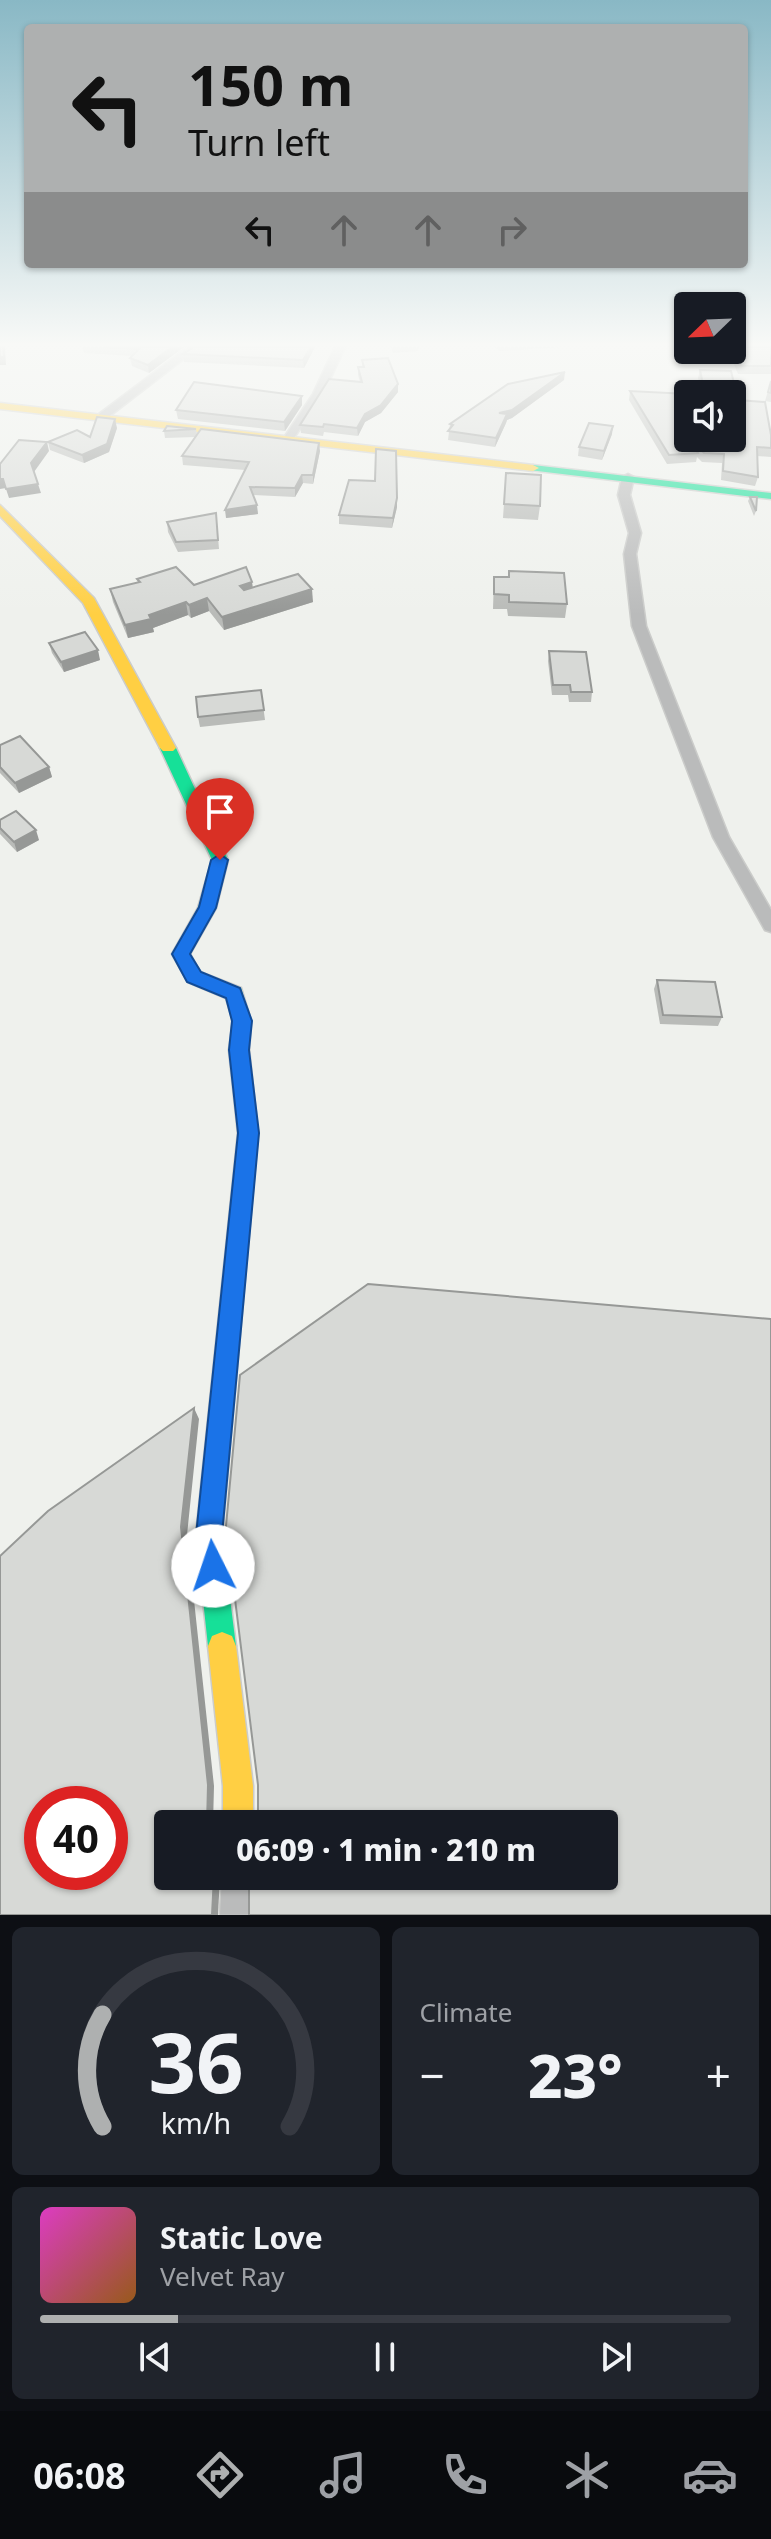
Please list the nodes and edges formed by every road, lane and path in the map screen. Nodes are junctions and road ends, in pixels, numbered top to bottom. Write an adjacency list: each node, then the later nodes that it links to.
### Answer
1 (267, 436): 3 (street)
2 (290, 436): 3 (street)
3 (288, 439): 4 (street)
4 (628, 477): 5 (street); 7 (street)
5 (771, 496)
6 (0, 509): 8 (street)
7 (771, 925)
8 (238, 1810)
9 (237, 1890): 10 (street)
10 (236, 1915)

